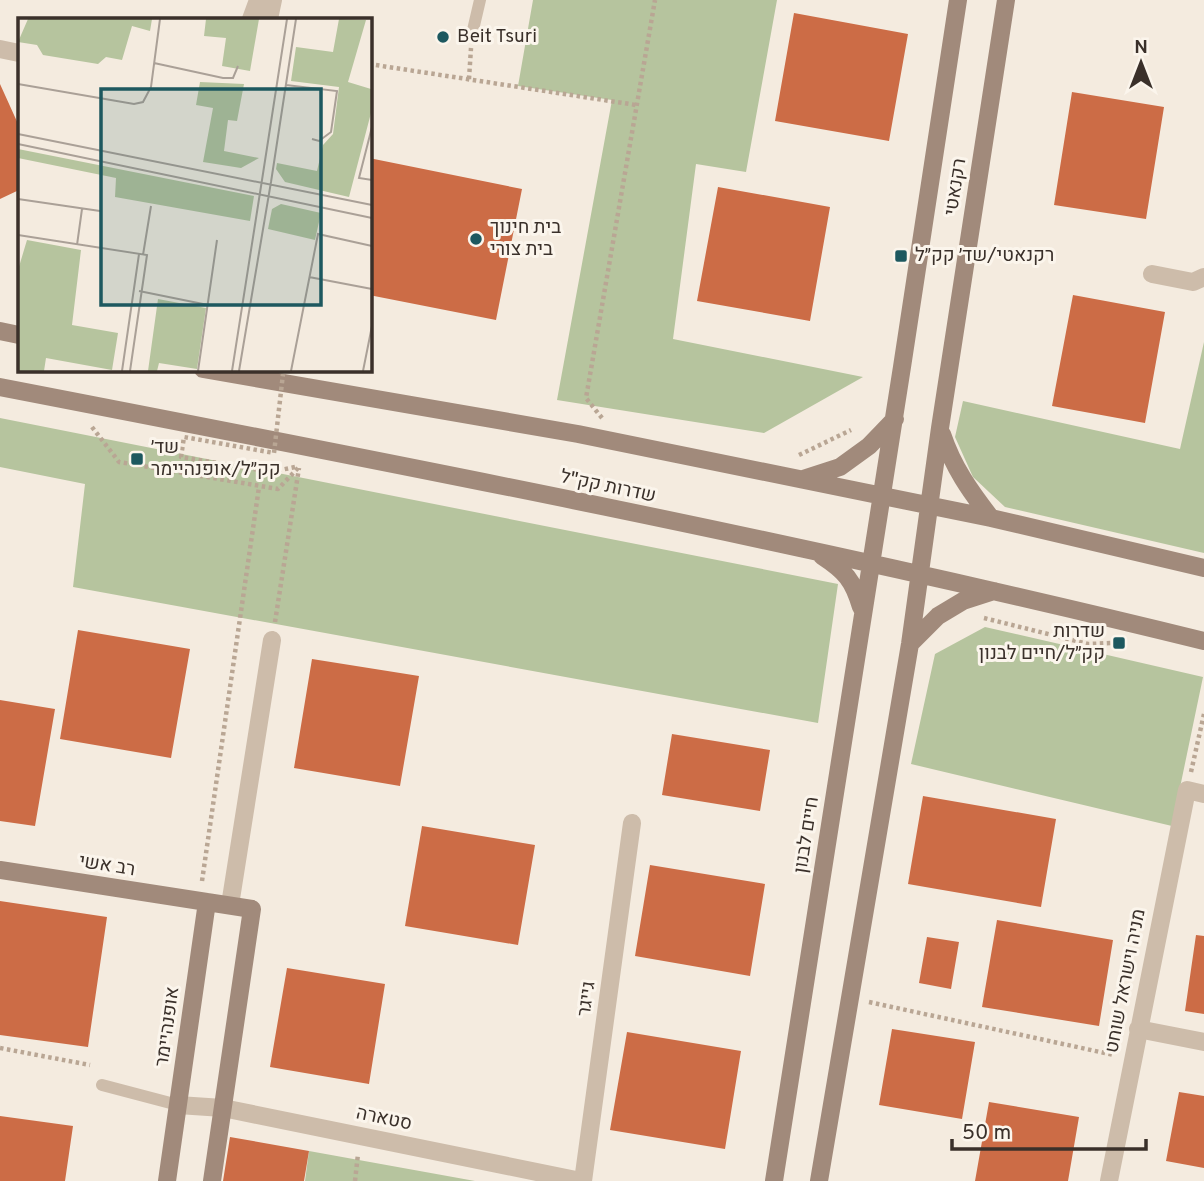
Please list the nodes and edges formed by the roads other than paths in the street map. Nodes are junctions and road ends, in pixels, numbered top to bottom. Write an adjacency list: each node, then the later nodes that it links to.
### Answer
1 (258, 0): 6 (street)
2 (273, 0): 7 (street)
3 (480, 0): 8 (lane)
4 (957, 0): 17 (main road, רקנאטי)
5 (1006, 0): 18 (main road, רקנאטי)
6 (251, 18)
7 (269, 18)
8 (473, 30)
9 (0, 49): 10 (street)
10 (18, 52)
11 (1152, 274): 12 (street)
12 (1204, 276)
13 (0, 331): 14 (main road)
14 (18, 335)
15 (214, 371): 19 (main road)
16 (0, 387): 23 (main road, שדרות קק"ל)
17 (895, 419): 19 (main road); 20 (main road, רקנאטי)
18 (940, 428): 21 (main road, רקנאטי); 22 (main road)
19 (803, 479): 20 (main road)
20 (882, 495): 21 (main road); 24 (main road, חיים לבנון)
21 (930, 505): 22 (main road); 26 (main road)
22 (991, 518): 25 (main road)
23 (813, 550): 24 (main road, שדרות קק"ל); 28 (main road)
24 (871, 562): 26 (main road, שדרות קק"ל); 28 (main road, חיים לבנון)
25 (1204, 568)
26 (920, 574): 27 (main road, שדרות קק"ל); 31 (main road)
27 (996, 590): 30 (main road, שדרות קק"ל); 31 (main road)
28 (863, 614): 45 (main road, חיים לבנון)
29 (272, 640): 36 (street)
30 (1204, 641)
31 (910, 644): 46 (main road)
32 (1195, 792): 37 (street, מניה וישראל שוחט)
33 (632, 822): 44 (street, גייגר)
34 (0, 870): 35 (main road, רב אשי)
35 (203, 902): 36 (main road); 40 (main road, אופנהיימר)
36 (230, 905): 41 (main road)
37 (1138, 1029): 38 (street); 47 (street, מניה וישראל שוחט)
38 (1204, 1042)
39 (102, 1085): 40 (lane)
40 (178, 1105): 41 (street, סטארה); 42 (main road, אופנהיימר)
41 (223, 1108): 43 (main road); 44 (street, סטארה)
42 (167, 1181)
43 (212, 1181)
44 (582, 1181)
45 (774, 1181)
46 (820, 1181)
47 (1109, 1181)

